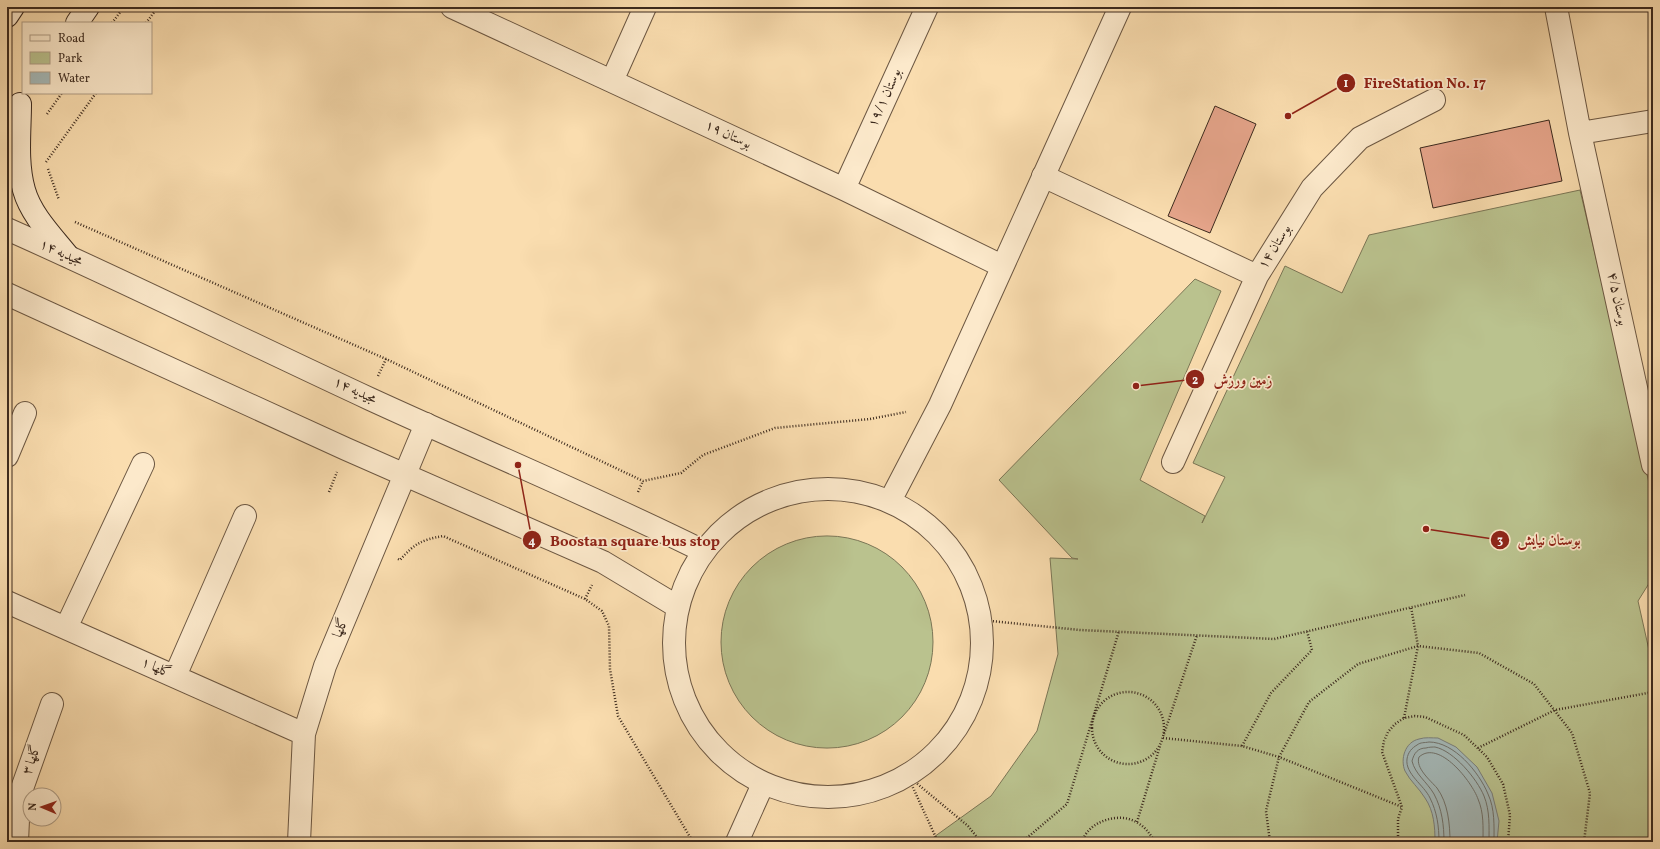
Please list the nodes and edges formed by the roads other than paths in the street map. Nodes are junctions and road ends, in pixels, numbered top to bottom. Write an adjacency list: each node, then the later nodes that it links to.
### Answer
1 (13, 7): 8 (street)
2 (88, 7): 9 (street)
3 (452, 7): 10 (street, بوستان ۱۹)
4 (644, 7): 10 (street)
5 (927, 7): 17 (street, بوستان ۱۹/۱)
6 (1120, 7): 16 (street)
7 (1556, 7): 15 (street, بوستان ۴/۵)
8 (7, 16)
9 (78, 22)
10 (612, 81): 17 (street, بوستان ۱۹)
11 (24, 98): 14 (street); 19 (street)
12 (1434, 100): 21 (street, بوستان ۱۴)
13 (1653, 121): 15 (street)
14 (7, 122)
15 (1580, 133): 28 (street, بوستان ۴/۵)
16 (1043, 176): 20 (street); 21 (street, بوستان ۱۴)
17 (844, 189): 20 (street, بوستان ۱۹)
18 (9, 232): 19 (street, مجیدیه ۱۴)
19 (68, 256): 24 (street, مجیدیه ۱۴)
20 (1002, 266): 30 (street)
21 (1257, 276): 26 (street)
22 (7, 294): 29 (street)
23 (25, 413): 25 (street)
24 (426, 424): 29 (street, گلها); 32 (street, مجیدیه ۱۴)
25 (7, 456)
26 (1173, 462)
27 (143, 464): 35 (street)
28 (1653, 465)
29 (405, 476): 34 (street); 38 (street, گلها)
30 (890, 500): 32 (street); 39 (street)
31 (246, 516): 36 (street)
32 (703, 551): 34 (street)
33 (7, 602): 35 (street, گلها ۱)
34 (678, 607): 39 (street)
35 (66, 628): 36 (street, گلها ۱)
36 (174, 676): 38 (street, گلها ۱)
37 (52, 704): 40 (street, گلها ۳)
38 (304, 734): 41 (street, گلها)
39 (762, 784): 42 (street)
40 (17, 842)
41 (299, 842)
42 (737, 842)

